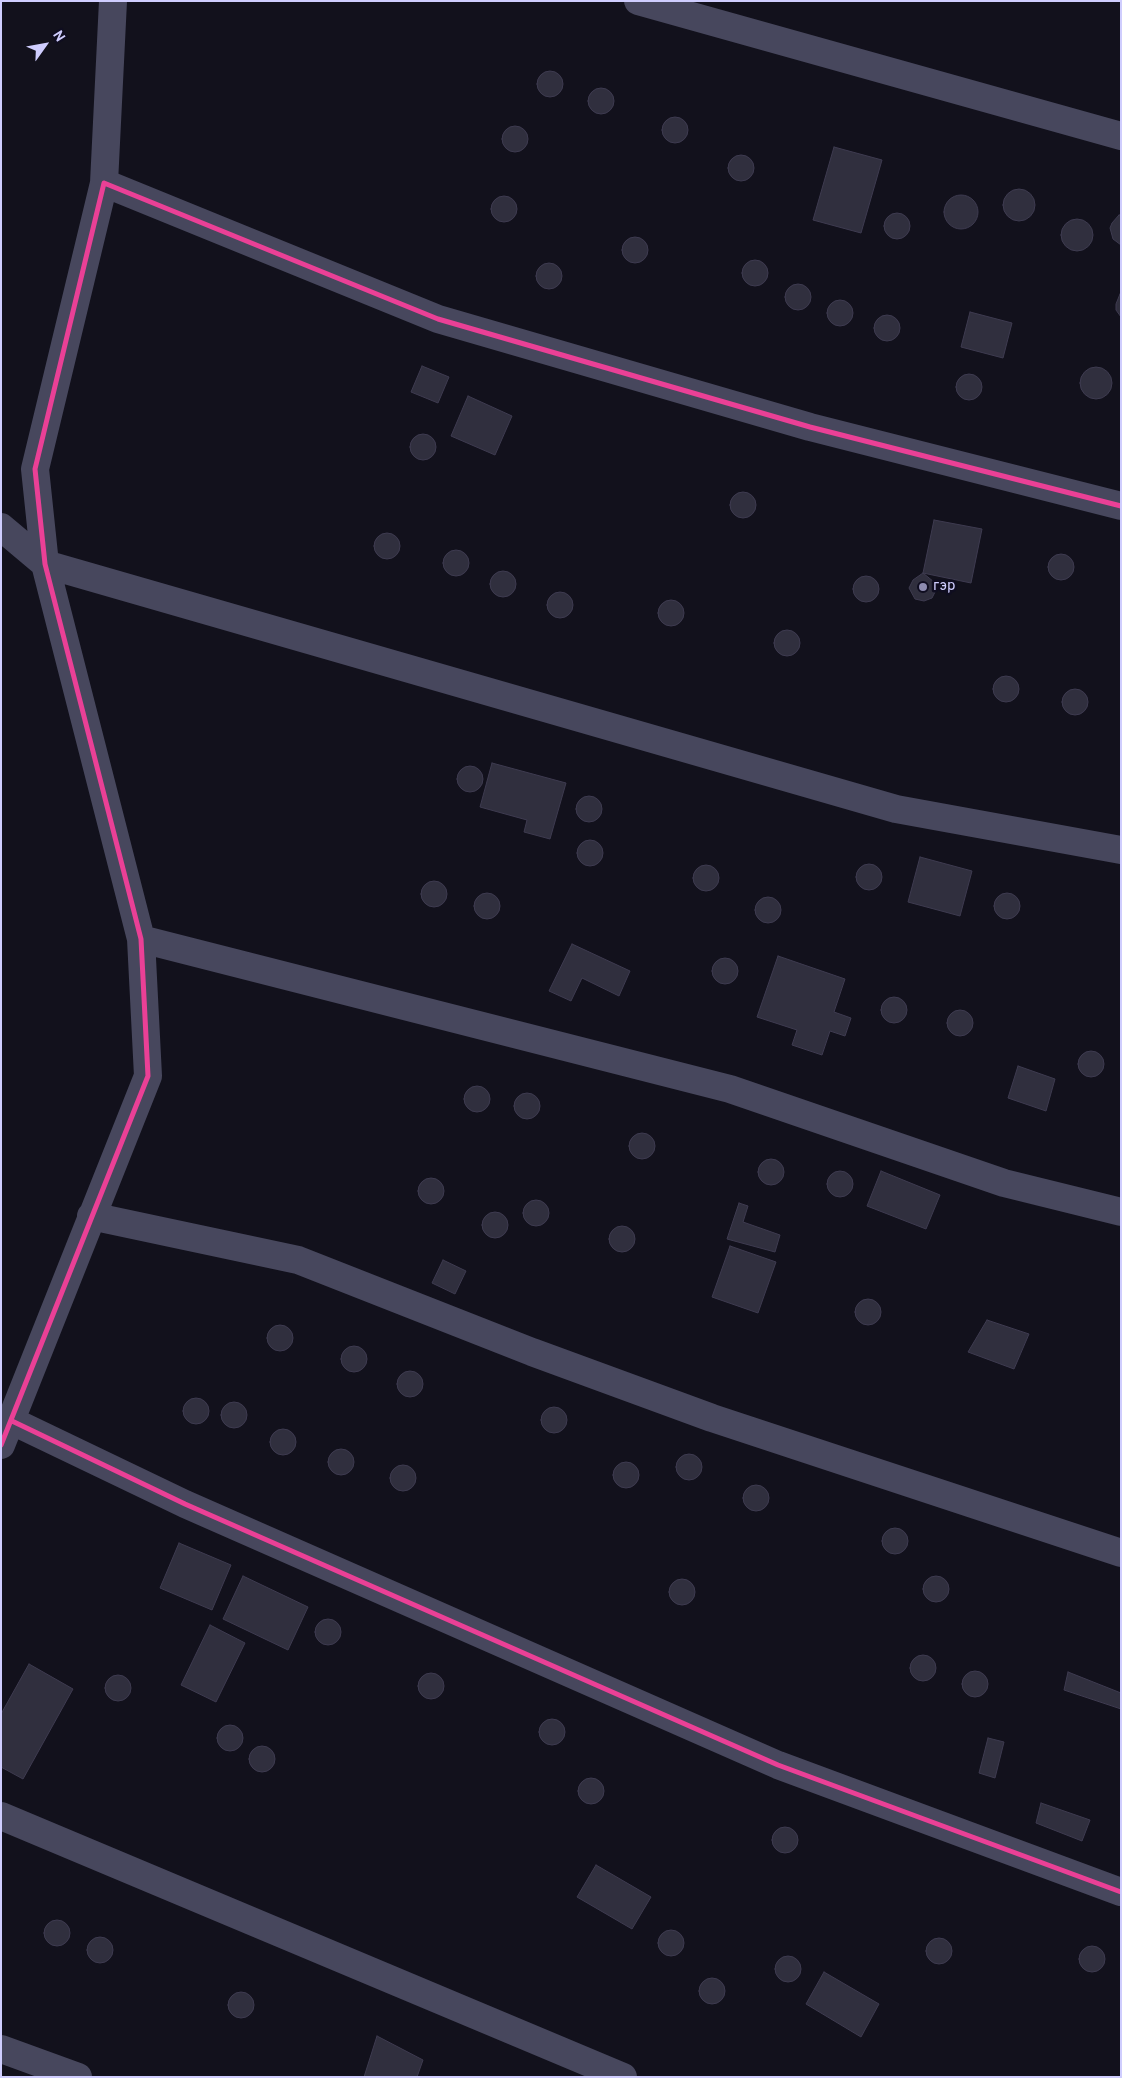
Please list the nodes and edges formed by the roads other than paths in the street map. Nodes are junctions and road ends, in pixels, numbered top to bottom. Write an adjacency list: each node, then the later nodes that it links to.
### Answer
1 (113, 1): 4 (street)
2 (638, 1): 3 (street)
3 (1121, 136)
4 (104, 183): 5 (street); 7 (street)
5 (1121, 506)
6 (1, 527): 7 (street)
7 (46, 564): 8 (street); 9 (street)
8 (1121, 850)
9 (141, 939): 10 (street); 11 (street)
10 (1121, 1212)
11 (91, 1216): 12 (street); 13 (street)
12 (6, 1433): 15 (street)
13 (1121, 1553)
14 (1, 1816): 18 (street)
15 (1121, 1892)
16 (1, 2049): 17 (street)
17 (78, 2077)
18 (623, 2077)

